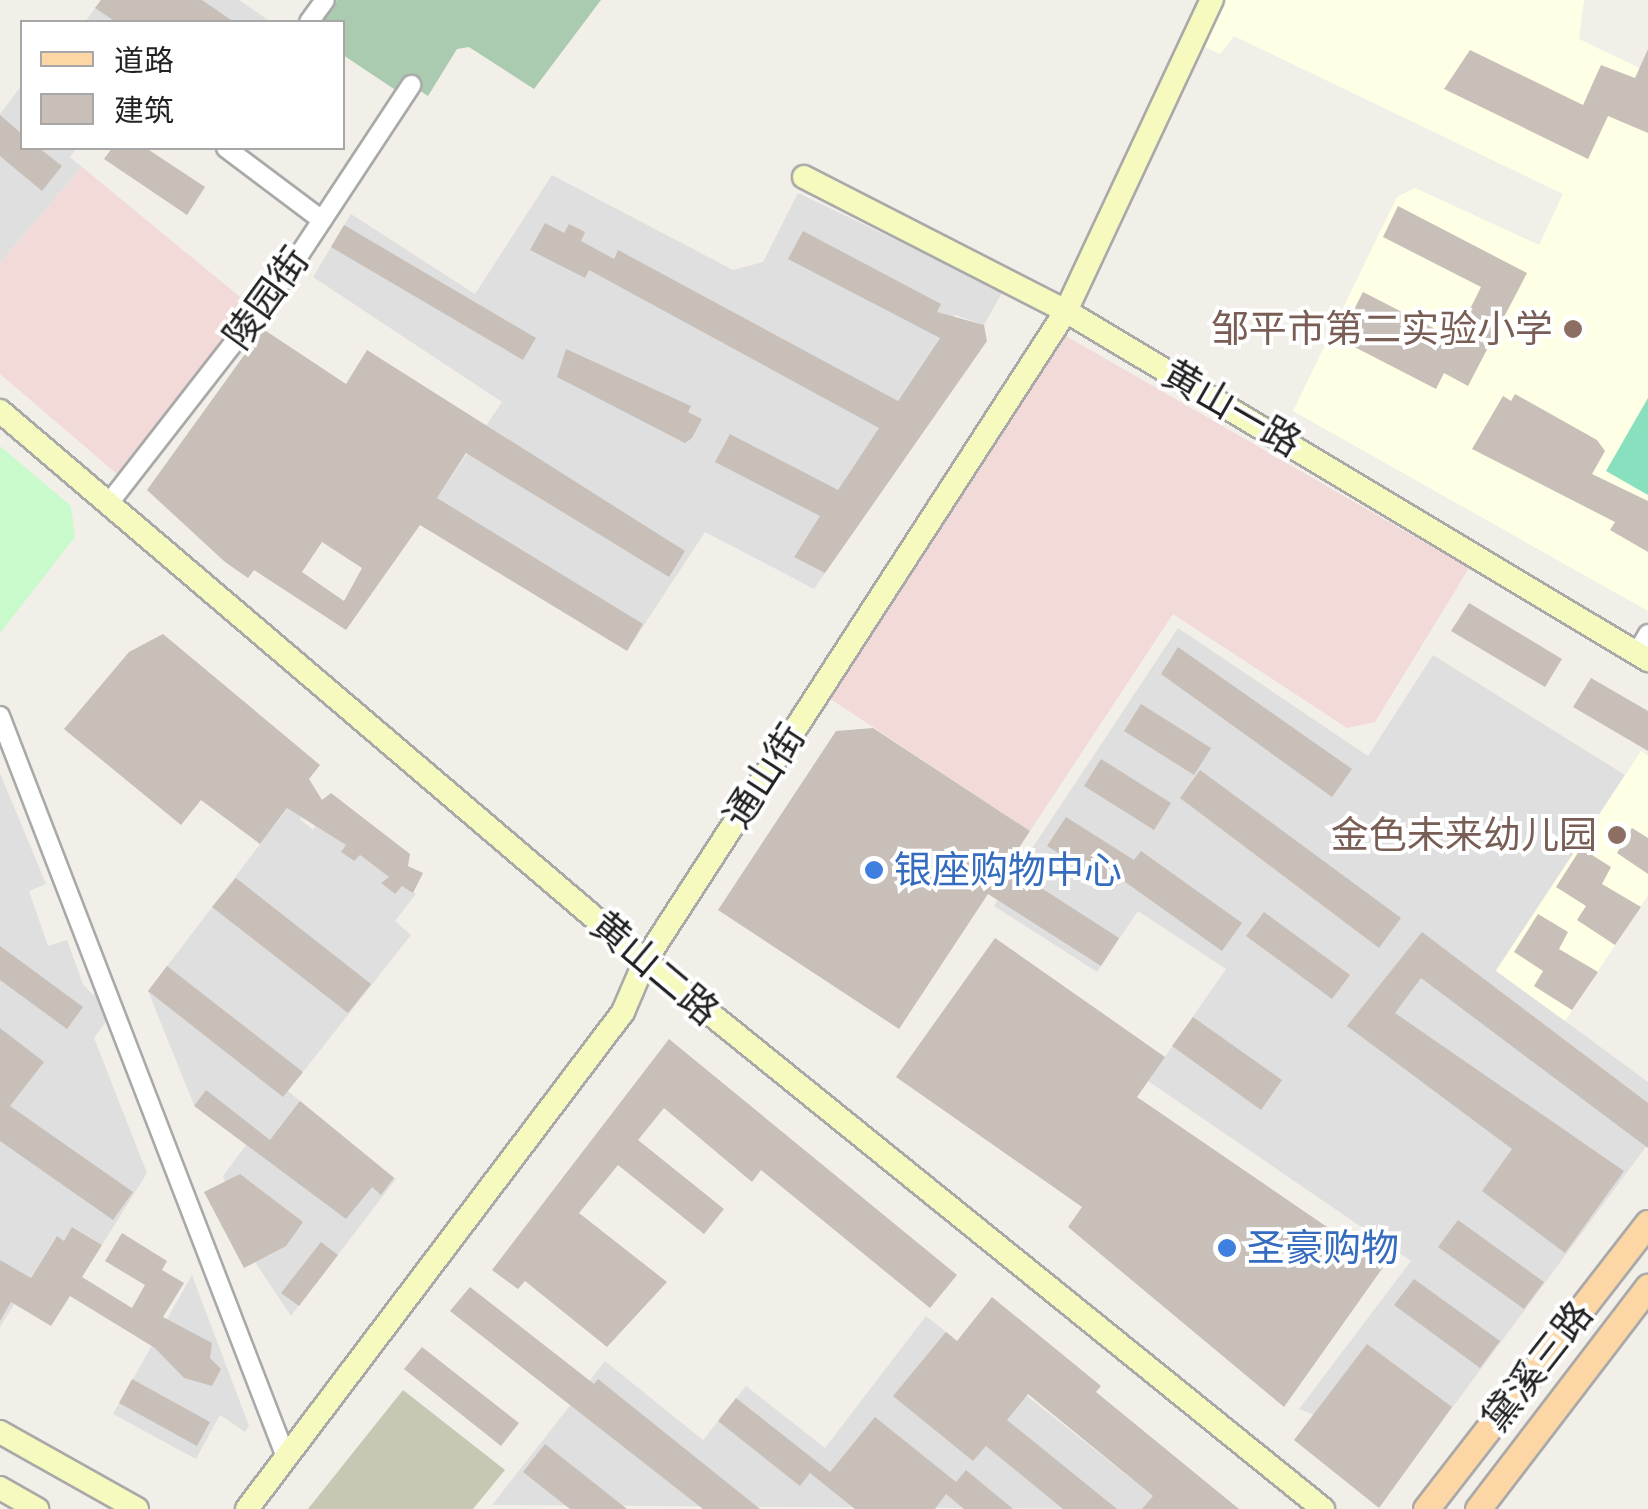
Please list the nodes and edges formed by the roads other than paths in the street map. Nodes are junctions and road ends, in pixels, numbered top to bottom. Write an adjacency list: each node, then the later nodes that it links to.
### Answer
1 (1212, 0): 6 (street, 通山街)
2 (410, 85): 5 (street, 陵园街)
3 (229, 150): 5 (street)
4 (804, 177): 6 (street, 黄山一路)
5 (322, 220): 8 (street, 陵园街)
6 (1066, 311): 9 (street, 黄山一路); 11 (street, 通山街)
7 (0, 411): 8 (street, 黄山二路)
8 (109, 503): 11 (street, 黄山二路)
9 (1644, 649)
10 (0, 716): 15 (street)
11 (645, 961): 15 (street, 通山街); 20 (street, 黄山二路)
12 (1648, 1223): 21 (main road, 黛溪三路)
13 (1648, 1287): 22 (main road, 黛溪三路)
14 (0, 1432): 18 (street)
15 (286, 1457): 19 (street, 通山街)
16 (0, 1488): 17 (street)
17 (36, 1509)
18 (137, 1509)
19 (248, 1509)
20 (1323, 1509)
21 (1426, 1509)
22 (1478, 1509)

